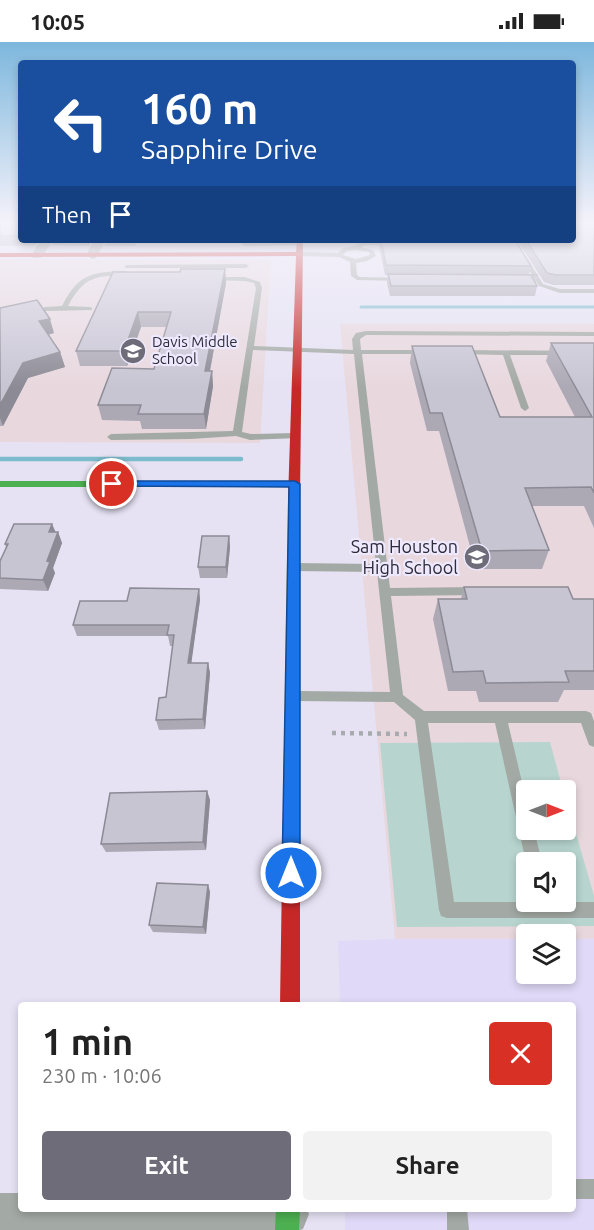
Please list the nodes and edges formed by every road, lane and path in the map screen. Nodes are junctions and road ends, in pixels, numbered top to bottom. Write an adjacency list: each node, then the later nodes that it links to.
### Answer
1 (90, 276): 12 (lane)
2 (299, 276): 16 (main road)
3 (355, 276): 7 (lane)
4 (534, 276): 9 (lane)
5 (203, 279): 6 (lane)
6 (245, 279): 15 (lane)
7 (417, 280)
8 (524, 280): 9 (lane)
9 (536, 280): 10 (lane)
10 (594, 291)
11 (45, 309): 12 (lane)
12 (64, 309): 13 (lane)
13 (90, 309)
14 (594, 334): 17 (lane)
15 (250, 348): 16 (lane); 23 (lane)
16 (298, 351): 17 (lane); 24 (main road)
17 (357, 351): 18 (lane); 29 (lane)
18 (437, 352)
19 (449, 352): 20 (lane)
20 (506, 353): 21 (lane); 22 (lane)
21 (594, 353)
22 (525, 408)
23 (237, 433): 24 (lane); 25 (lane)
24 (295, 436): 27 (main road)
25 (111, 437)
26 (0, 484): 27 (main road)
27 (295, 484): 28 (main road)
28 (294, 567): 29 (lane); 32 (main road)
29 (381, 568): 30 (lane)
30 (385, 592): 31 (lane); 33 (lane)
31 (492, 592)
32 (293, 696): 33 (lane); 43 (main road)
33 (397, 697): 34 (lane)
34 (421, 717): 35 (lane); 40 (lane)
35 (500, 717): 38 (lane); 39 (lane)
36 (332, 733): 37 (path)
37 (409, 734)
38 (594, 741)
39 (532, 852)
40 (516, 907)
41 (576, 909): 42 (lane)
42 (594, 910)
43 (290, 1002)
44 (576, 1189): 45 (lane)
45 (594, 1189)
46 (457, 1212): 50 (lane)
47 (0, 1214): 49 (street)
48 (288, 1218): 49 (street)
49 (54, 1222)
50 (458, 1230)

